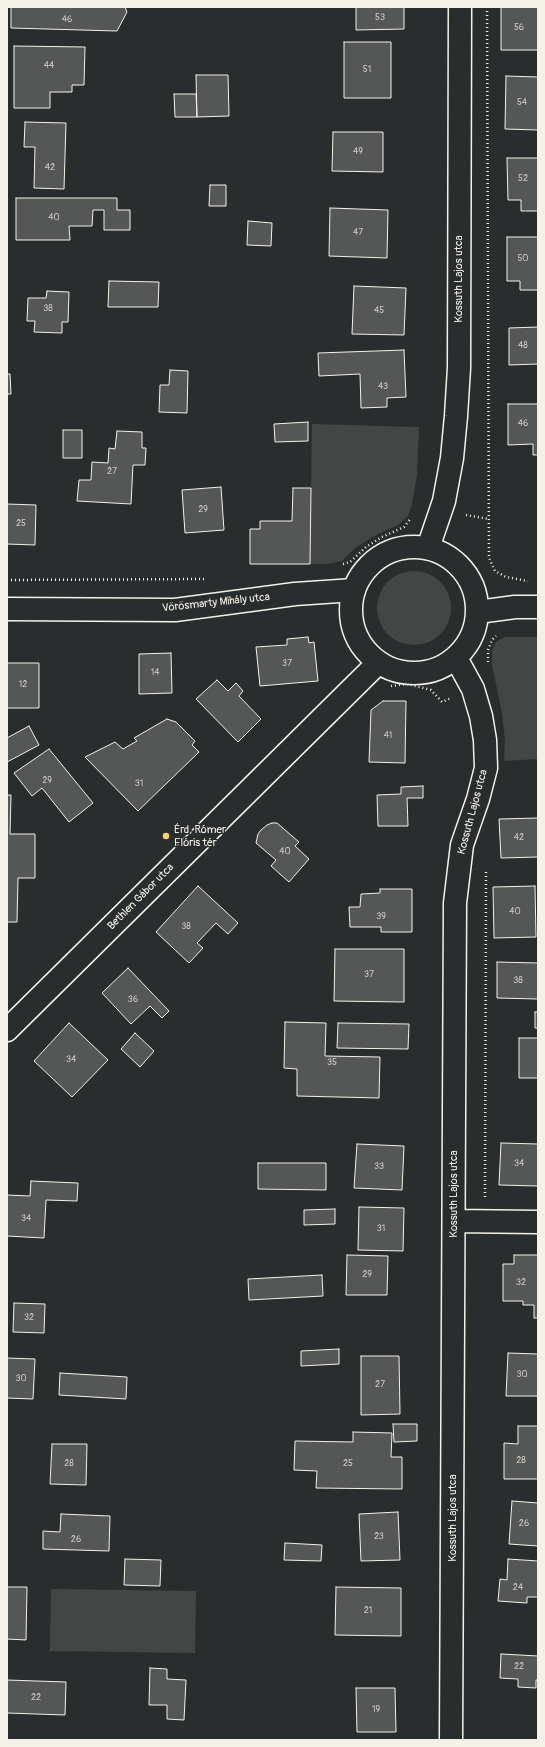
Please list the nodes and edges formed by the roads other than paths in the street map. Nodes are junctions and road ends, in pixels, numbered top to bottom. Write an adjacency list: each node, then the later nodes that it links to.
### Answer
1 (460, 7): 2 (street, Kossuth Lajos utca)
2 (428, 548): 3 (street); 6 (street)
3 (354, 590): 5 (street, Vörösmarty Mihály utca); 8 (street)
4 (538, 607): 6 (street)
5 (7, 609)
6 (478, 612): 7 (street)
7 (456, 658): 8 (street); 10 (street, Kossuth Lajos utca)
8 (378, 663): 9 (street, Bethlen Gábor utca)
9 (7, 1030)
10 (454, 1221): 11 (street); 12 (street, Kossuth Lajos utca)
11 (538, 1222)
12 (451, 1740)

